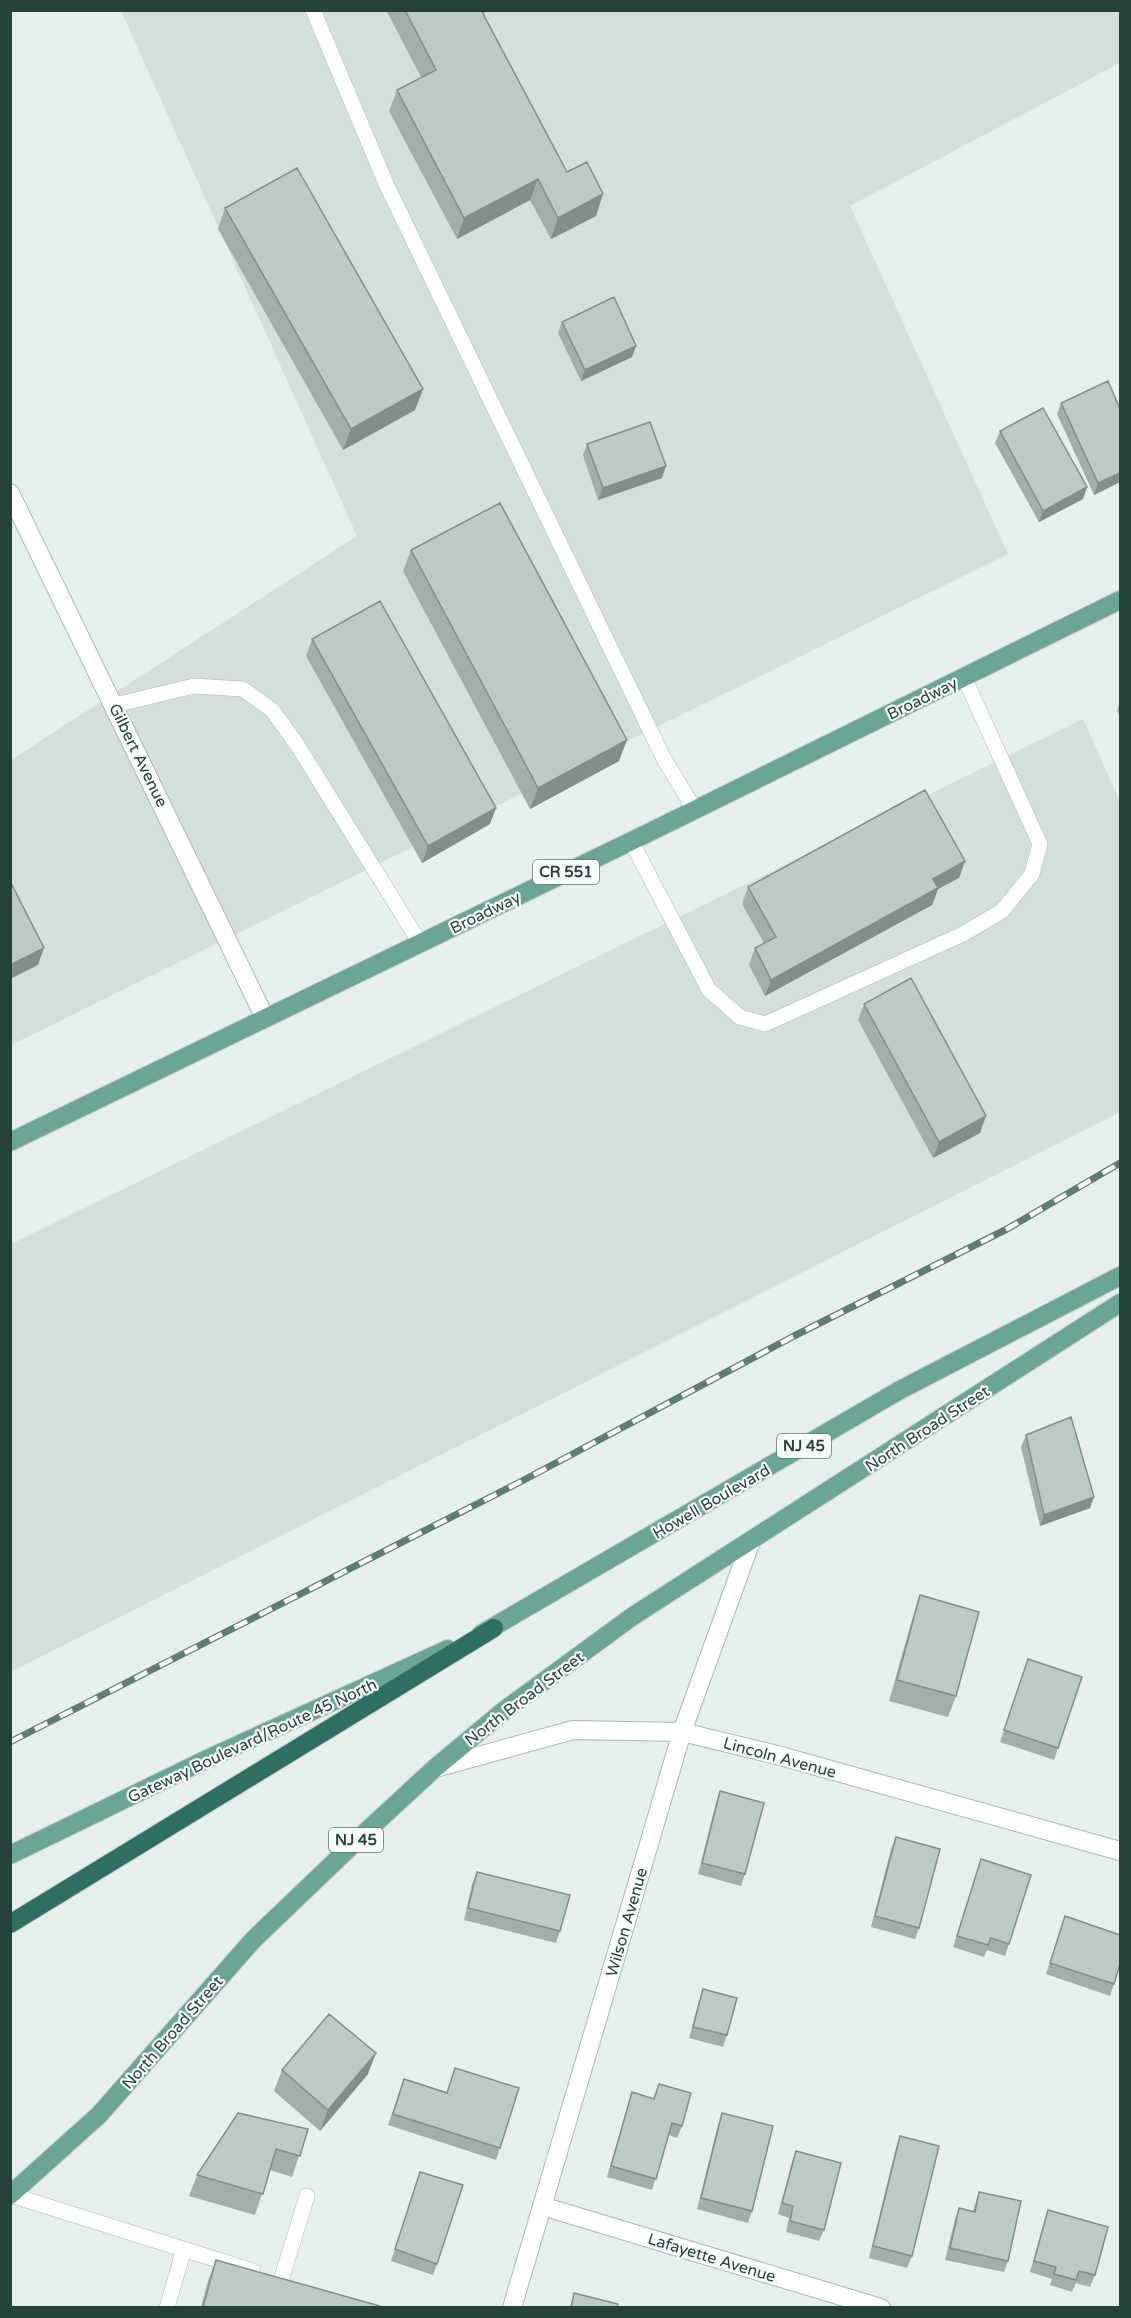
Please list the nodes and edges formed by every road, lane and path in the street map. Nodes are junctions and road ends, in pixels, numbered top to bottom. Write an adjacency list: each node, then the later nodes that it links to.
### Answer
1 (312, 10): 6 (lane)
2 (10, 493): 5 (street, Gilbert Avenue)
3 (1120, 600): 4 (main road, Broadway / CR 551)
4 (964, 677): 6 (main road, Broadway / CR 551); 7 (lane)
5 (114, 705): 8 (lane); 9 (street, Gilbert Avenue)
6 (694, 810): 7 (main road, Broadway / CR 551)
7 (631, 841): 8 (main road, Broadway / CR 551)
8 (420, 943): 9 (main road, Broadway / CR 551)
9 (265, 1018): 10 (main road, Broadway / CR 551)
10 (10, 1142)
11 (1120, 1276): 14 (main road, Howell Boulevard / NJ 45)
12 (1120, 1303): 13 (main road, North Broad Street / NJ 45)
13 (751, 1541): 15 (street, Wilson Avenue); 16 (main road, North Broad Street / NJ 45)
14 (494, 1628): 18 (main road, Gateway Boulevard/Route 45 North / NJ 45); 19 (highway)
15 (682, 1732): 16 (street, Lincoln Avenue); 17 (street, Lincoln Avenue); 22 (street, Wilson Avenue)
16 (435, 1768): 20 (main road, North Broad Street / NJ 45)
17 (1120, 1851)
18 (10, 1855)
19 (10, 1924)
20 (11, 2195): 23 (lane)
21 (307, 2196): 23 (lane)
22 (542, 2206): 25 (street, Wilson Avenue); 26 (street, Lafayette Avenue)
23 (183, 2249): 24 (lane)
24 (167, 2307)
25 (512, 2307)
26 (882, 2307)

